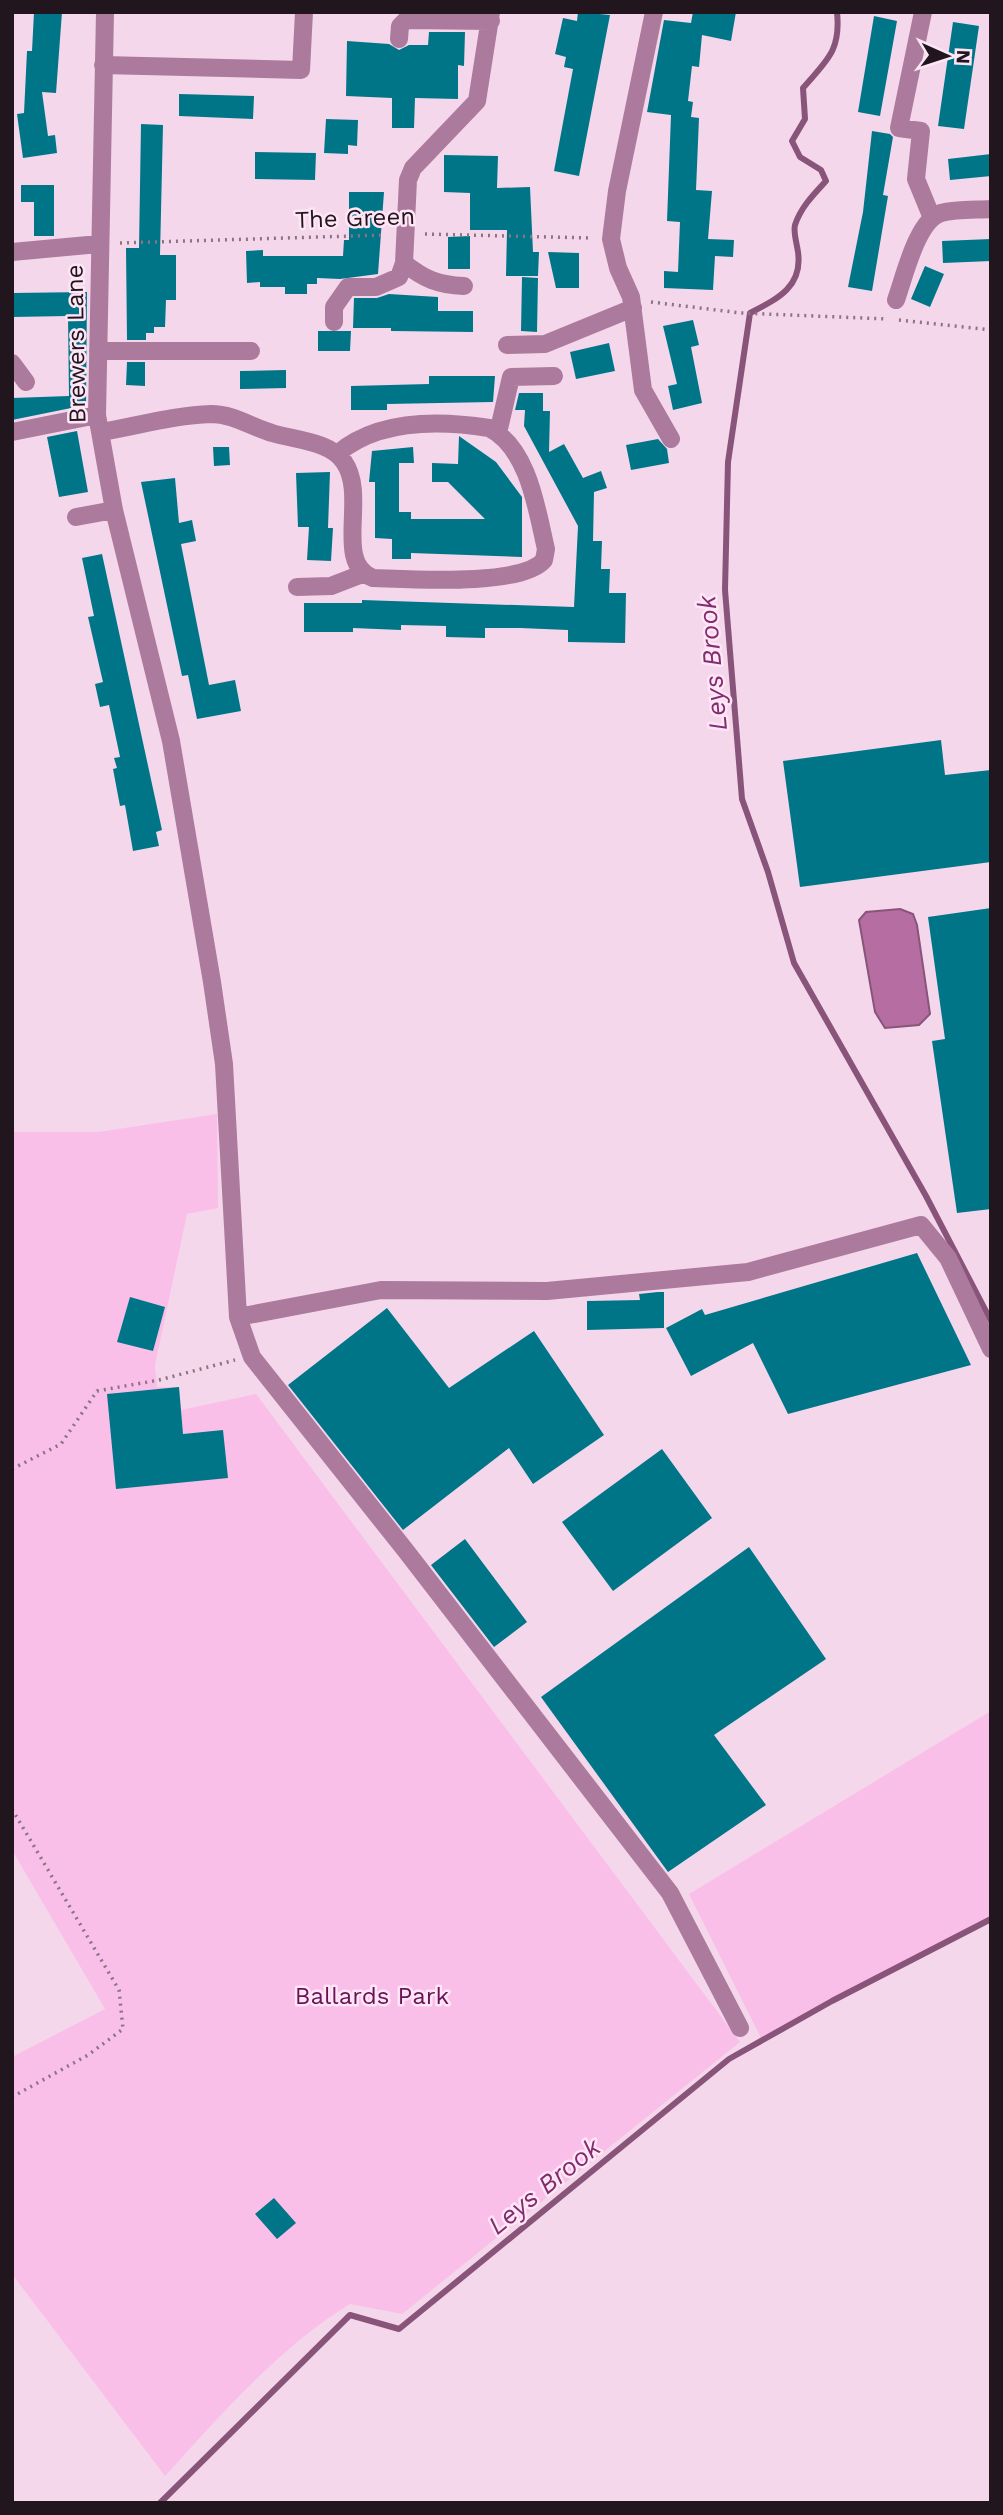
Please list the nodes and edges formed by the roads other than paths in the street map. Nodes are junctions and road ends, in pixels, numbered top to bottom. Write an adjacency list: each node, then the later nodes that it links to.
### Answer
1 (105, 12): 7 (street, Brewers Lane)
2 (304, 12): 7 (street)
3 (654, 12): 15 (street)
4 (923, 12): 9 (street)
5 (491, 17): 6 (street); 12 (street)
6 (399, 38)
7 (103, 65): 10 (street, Brewers Lane)
8 (991, 209): 9 (street)
9 (932, 218): 14 (street)
10 (99, 244): 11 (street); 18 (street, Brewers Lane)
11 (12, 253)
12 (404, 263): 13 (street); 16 (street)
13 (464, 286)
14 (896, 300)
15 (632, 303): 17 (street); 26 (street)
16 (334, 322)
17 (507, 345)
18 (98, 351): 19 (street); 23 (street, Brewers Lane)
19 (251, 351)
20 (12, 363): 22 (street)
21 (554, 376): 24 (street)
22 (26, 382)
23 (99, 424): 25 (street); 27 (street); 28 (street, Brewers Lane)
24 (498, 433): 27 (street); 30 (street)
25 (14, 435)
26 (671, 439)
27 (337, 454): 30 (street)
28 (114, 510): 29 (street); 32 (street, Brewers Lane)
29 (76, 517)
30 (362, 574): 31 (street)
31 (296, 587)
32 (238, 1317): 33 (street); 34 (street, Brewers Lane)
33 (991, 1349)
34 (740, 2028)

